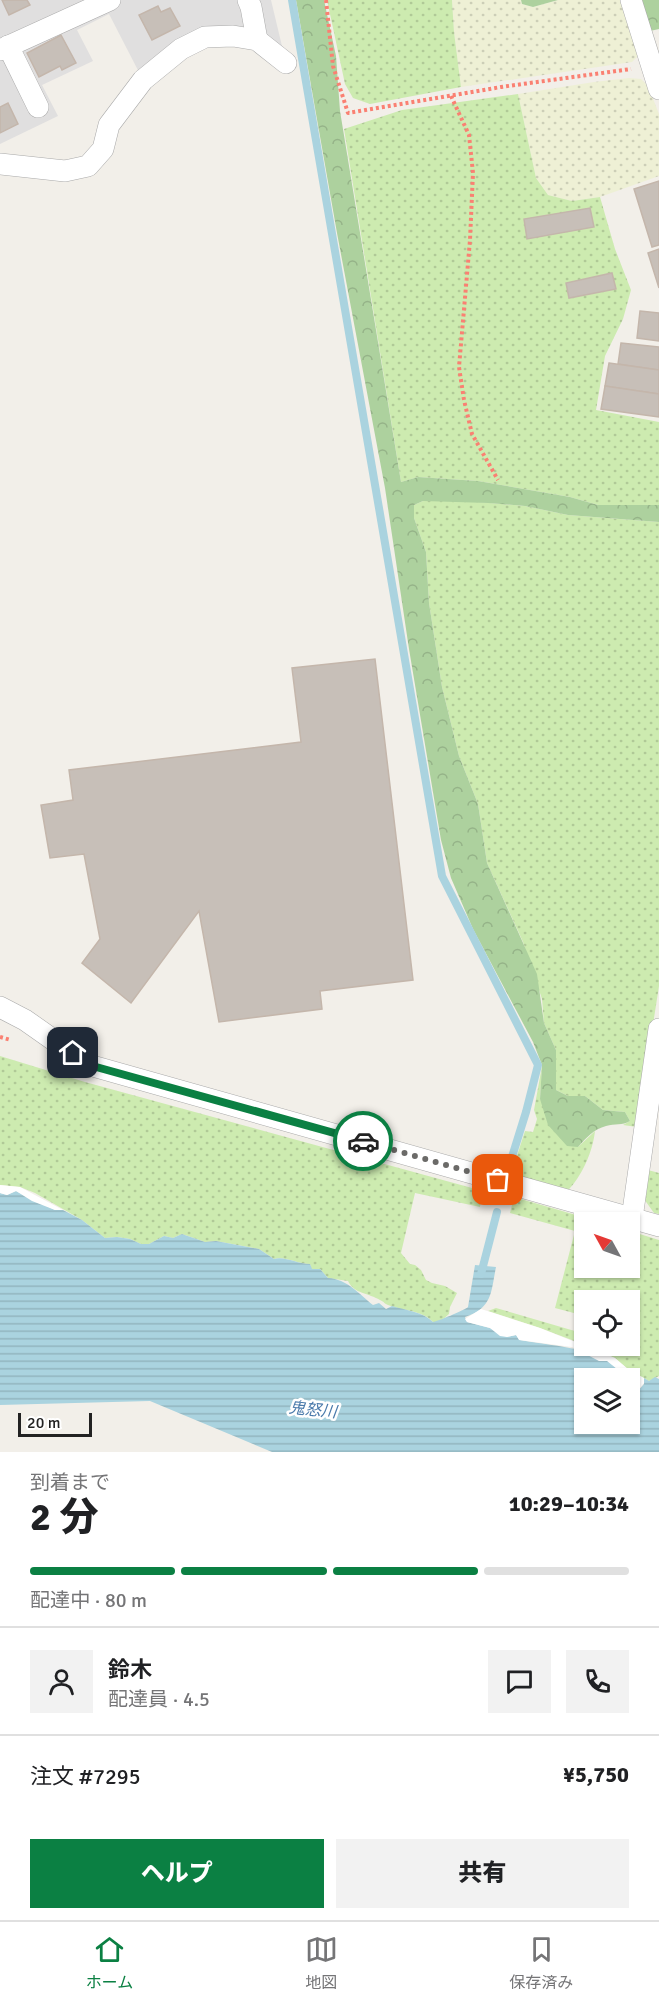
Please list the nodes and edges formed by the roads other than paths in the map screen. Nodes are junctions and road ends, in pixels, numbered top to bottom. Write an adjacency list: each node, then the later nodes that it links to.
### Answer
1 (110, 0): 5 (street)
2 (248, 0): 4 (street)
3 (631, 0): 7 (street)
4 (257, 40): 6 (street); 9 (street)
5 (4, 48): 8 (street)
6 (286, 63)
7 (659, 89)
8 (38, 107)
9 (0, 164)
10 (0, 1007): 12 (street)
11 (659, 1029): 13 (street)
12 (611, 1212)
13 (633, 1212)
14 (640, 1220): 15 (street)
15 (659, 1226)

